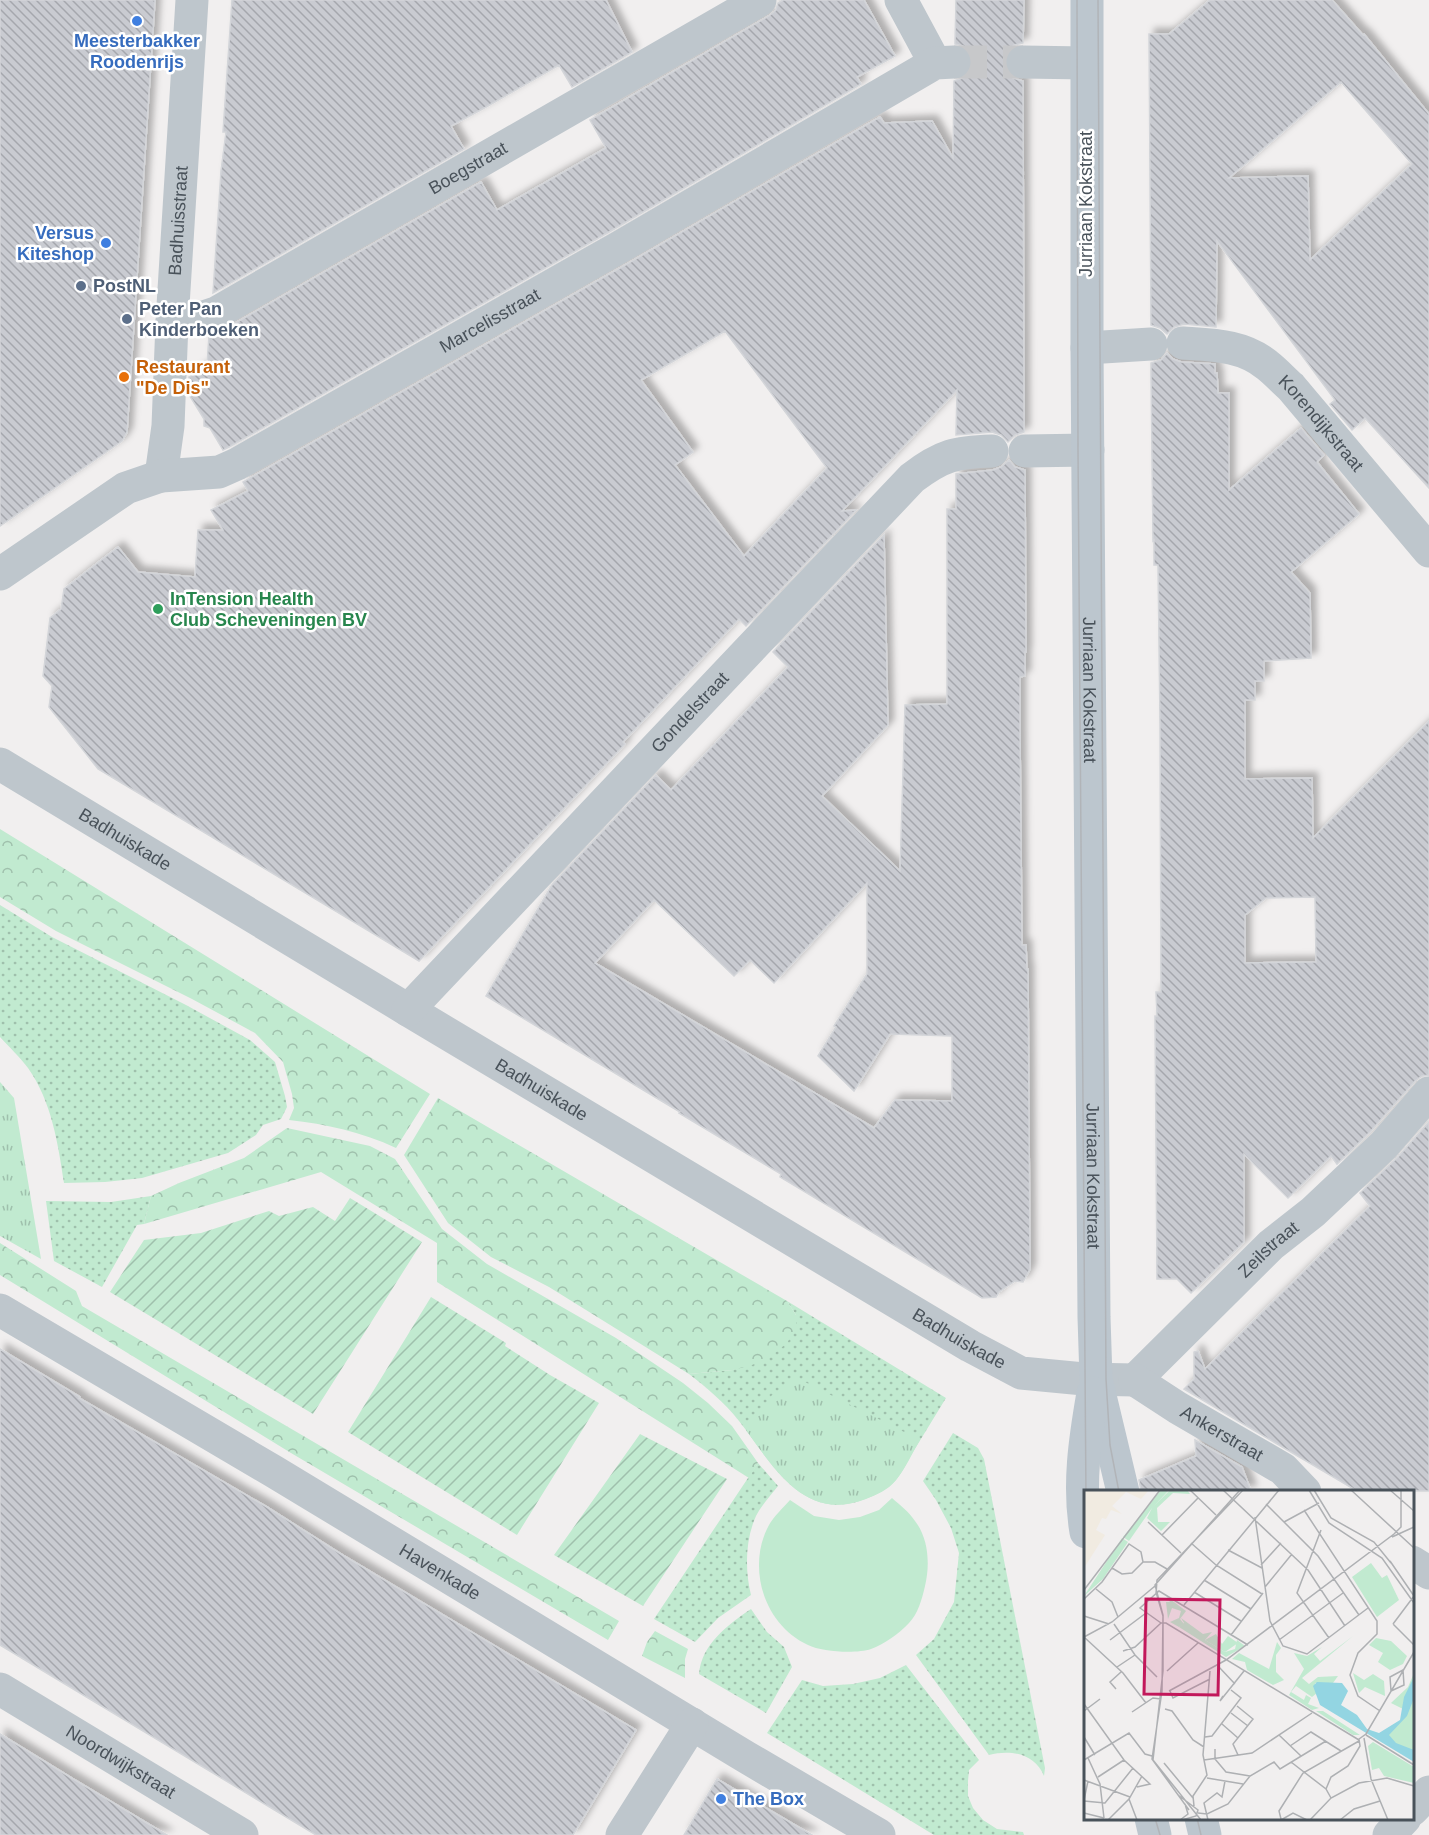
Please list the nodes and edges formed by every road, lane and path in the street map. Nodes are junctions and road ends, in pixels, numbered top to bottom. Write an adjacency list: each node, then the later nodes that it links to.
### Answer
1 (192, 0): 7 (street, Badhuisstraat)
2 (760, 0): 7 (street, Boegstraat)
3 (901, 0): 14 (street, Marcelisstraat)
4 (1087, 0): 6 (main road, Jurriaan Kokstraat)
5 (1023, 62): 6 (street)
6 (1086, 63): 10 (main road, Jurriaan Kokstraat)
7 (172, 322): 14 (street, Badhuisstraat)
8 (1183, 343): 15 (street, Korendijkstraat)
9 (1151, 344): 10 (street)
10 (1087, 348): 11 (main road, Jurriaan Kokstraat)
11 (1088, 450): 13 (street); 21 (main road, Jurriaan Kokstraat)
12 (992, 451): 18 (street, Gondelstraat)
13 (1025, 451)
14 (160, 476): 16 (street, Marcelisstraat)
15 (1429, 550)
16 (6, 558)
17 (0, 764): 18 (street, Badhuiskade)
18 (408, 1011): 21 (street, Badhuiskade)
19 (1429, 1094): 22 (street, Zeilstraat)
20 (0, 1310): 27 (street, Havenkade)
21 (1096, 1379): 22 (street); 23 (main road); 25 (main road)
22 (1135, 1380): 24 (street, Ankerstraat)
23 (1123, 1490)
24 (1304, 1490)
25 (1084, 1522)
26 (0, 1689): 33 (street, Noordwijkstraat)
27 (692, 1724): 34 (street); 35 (street, Havenkade)
28 (1429, 1792): 29 (street)
29 (1414, 1809)
30 (1151, 1820): 36 (main road)
31 (1201, 1820): 37 (main road)
32 (1403, 1820): 38 (street)
33 (242, 1835)
34 (622, 1835)
35 (879, 1835)
36 (1155, 1835)
37 (1205, 1835)
38 (1389, 1835)

